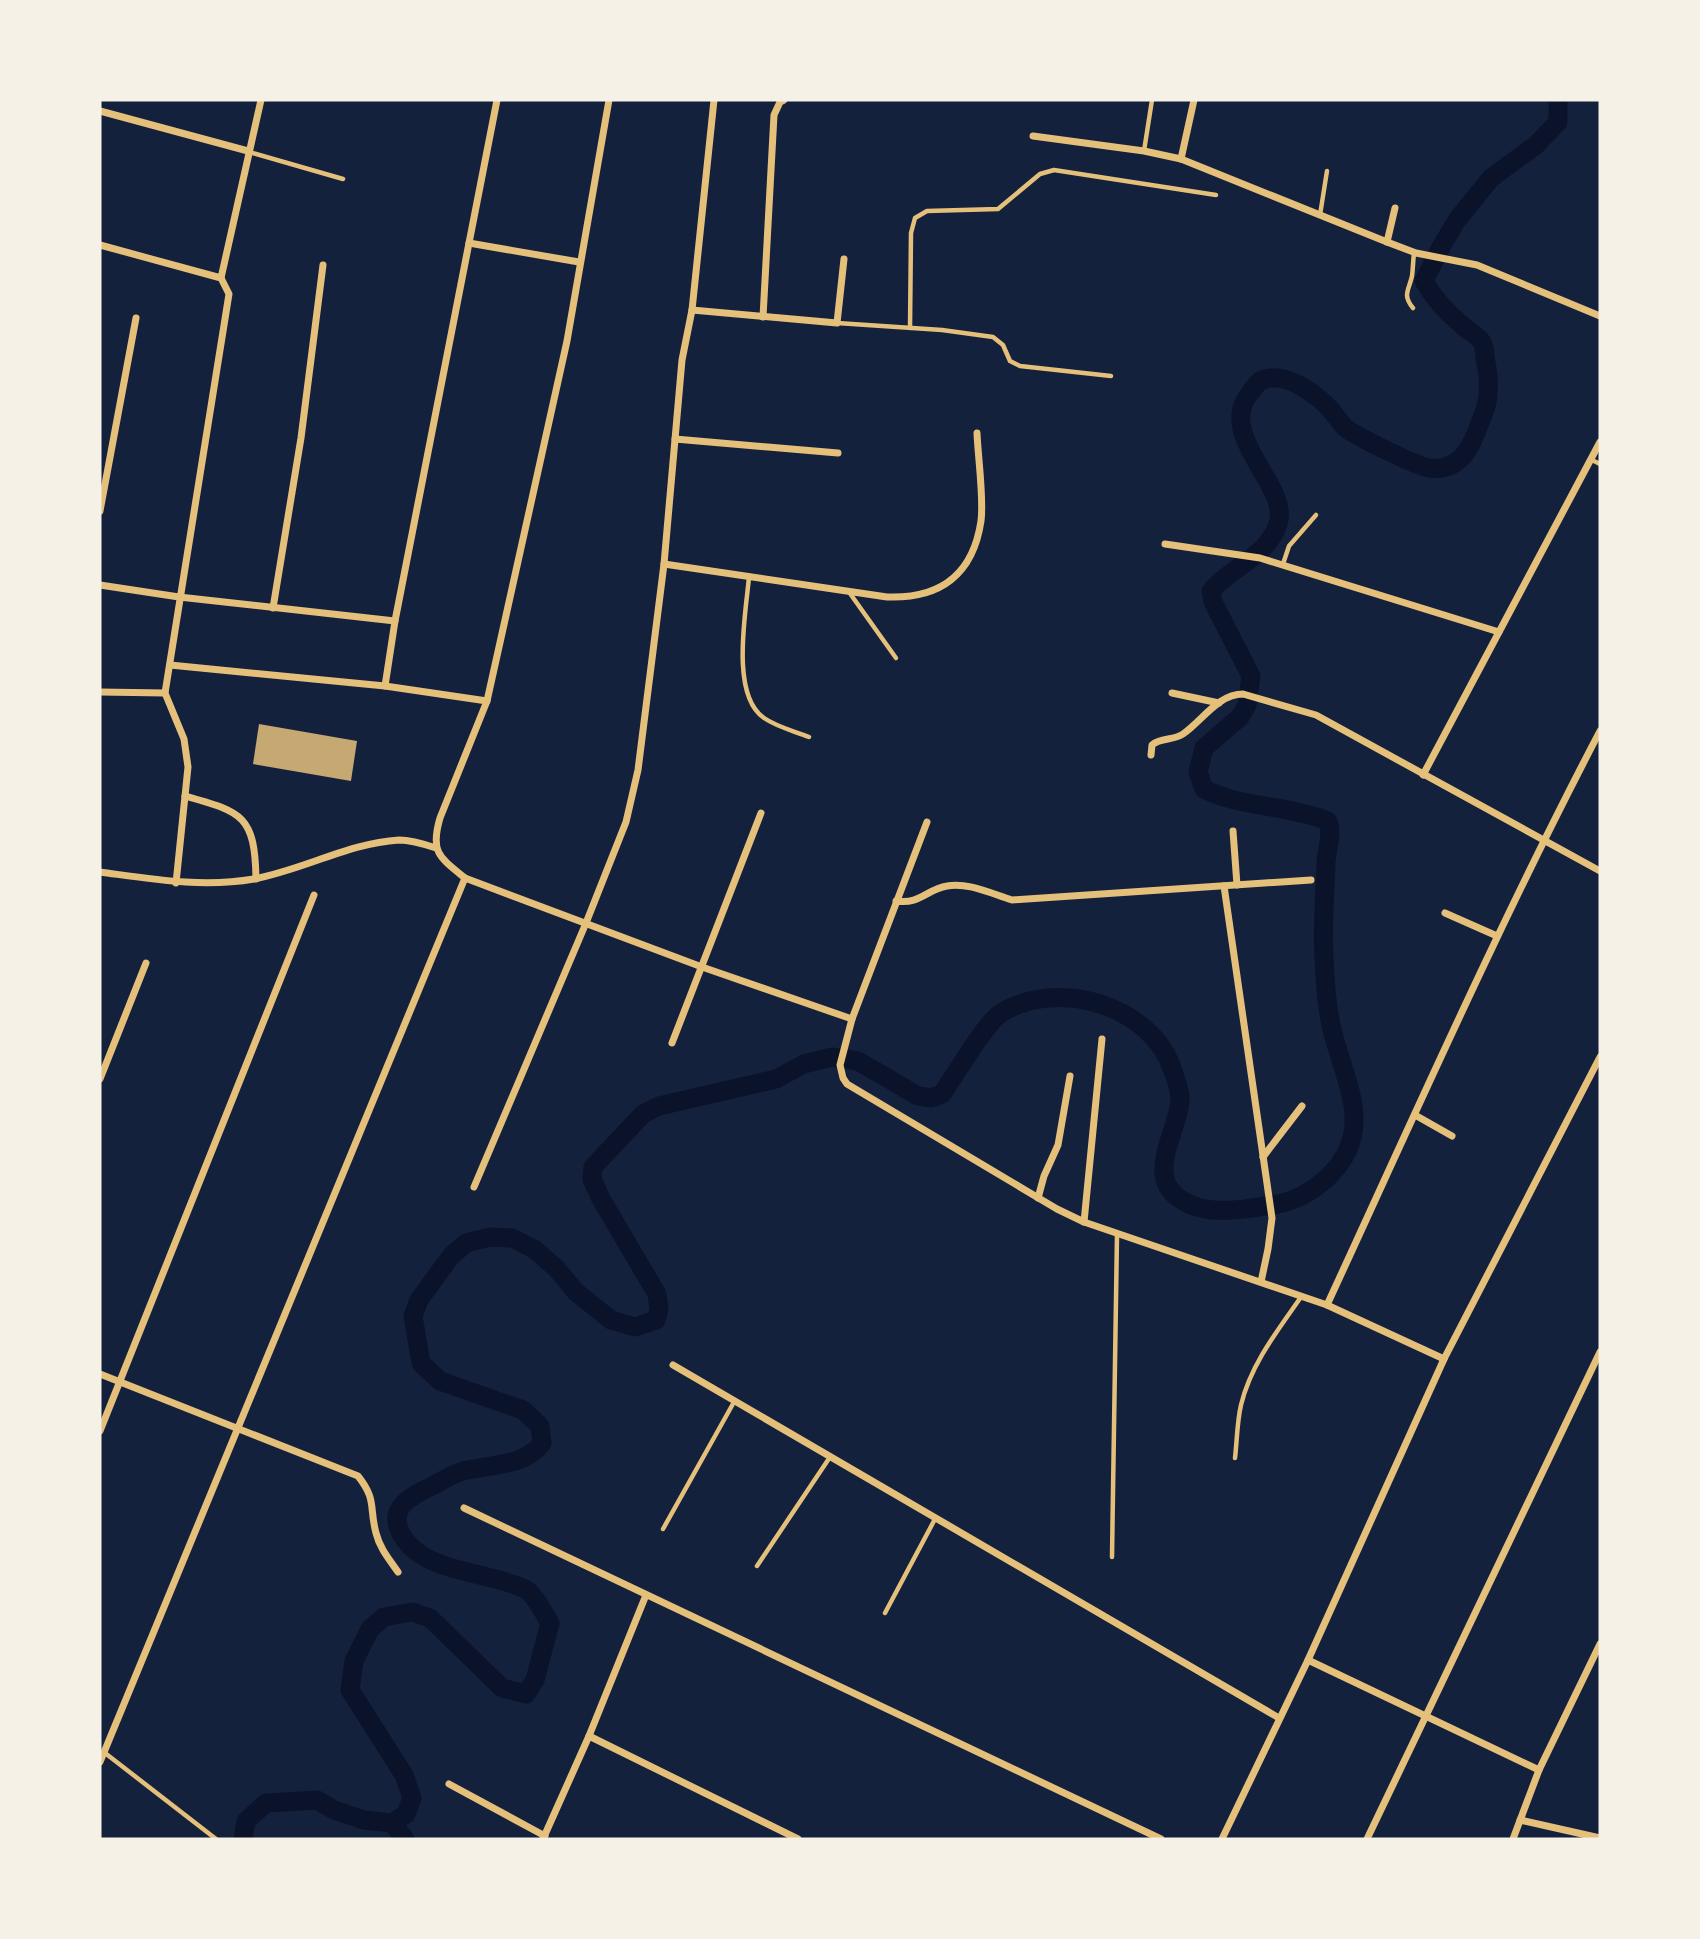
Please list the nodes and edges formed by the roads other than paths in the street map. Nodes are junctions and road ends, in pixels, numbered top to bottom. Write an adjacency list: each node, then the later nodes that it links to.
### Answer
1 (261, 100): 11 (street)
2 (497, 100): 19 (street)
3 (608, 100): 23 (street)
4 (714, 100): 27 (street)
5 (784, 100): 29 (street)
6 (1152, 100): 10 (lane)
7 (1194, 100): 12 (street)
8 (100, 111): 11 (street)
9 (1033, 136): 10 (street)
10 (1144, 151): 12 (street)
11 (248, 152): 14 (lane); 25 (street)
12 (1181, 159): 17 (street)
13 (1327, 170): 17 (lane)
14 (343, 178)
15 (1216, 195): 32 (lane)
16 (1395, 208): 18 (street)
17 (1320, 216): 18 (street)
18 (1387, 242): 21 (street)
19 (469, 243): 23 (street); 50 (street)
20 (100, 245): 25 (street)
21 (1415, 252): 26 (lane); 28 (street)
22 (844, 259): 31 (street)
23 (579, 262): 58 (street)
24 (323, 265): 49 (street)
25 (221, 278): 48 (street)
26 (1413, 308)
27 (692, 310): 29 (street); 35 (street)
28 (1600, 316)
29 (763, 317): 31 (street)
30 (136, 318): 40 (street)
31 (837, 323): 32 (lane)
32 (910, 328): 33 (lane)
33 (1111, 376)
34 (977, 433): 47 (street)
35 (675, 439): 37 (street); 43 (street)
36 (1600, 442): 38 (street)
37 (838, 453)
38 (1592, 460): 39 (lane); 51 (street)
39 (1600, 464)
40 (100, 511)
41 (1316, 514): 44 (lane)
42 (1165, 544): 44 (street)
43 (663, 564): 45 (street); 81 (street)
44 (1283, 564): 51 (street)
45 (749, 577): 47 (street); 61 (lane)
46 (100, 584): 48 (street)
47 (848, 591): 52 (lane)
48 (179, 597): 49 (street); 53 (street)
49 (273, 608): 50 (street)
50 (394, 621): 54 (street)
51 (1499, 632): 63 (street)
52 (896, 658)
53 (170, 665): 54 (street); 56 (street)
54 (385, 686): 58 (street)
55 (100, 692): 56 (street)
56 (165, 693): 64 (street)
57 (1172, 693): 59 (street)
58 (486, 701): 69 (street)
59 (1219, 703): 62 (street); 63 (street)
60 (1600, 731): 68 (street)
61 (809, 737)
62 (1151, 755)
63 (1423, 775): 68 (street)
64 (185, 796): 72 (street); 75 (street)
65 (761, 813): 84 (street)
66 (927, 822): 79 (street)
67 (1234, 831): 76 (street)
68 (1542, 841): 71 (street); 82 (street)
69 (436, 848): 72 (street); 73 (street)
70 (100, 872): 75 (street)
71 (1600, 872)
72 (256, 878): 75 (street)
73 (465, 878): 81 (street); 108 (street)
74 (1311, 880): 76 (street)
75 (176, 883)
76 (1237, 885): 77 (street)
77 (1224, 886): 79 (street); 94 (street)
78 (314, 895): 106 (street)
79 (896, 901): 85 (street)
80 (1445, 913): 82 (street)
81 (586, 923): 84 (street); 95 (street)
82 (1497, 936): 92 (street)
83 (146, 964): 90 (street)
84 (702, 967): 85 (street); 87 (street)
85 (852, 1019): 96 (street)
86 (1102, 1039): 97 (street)
87 (672, 1043)
88 (1600, 1057): 103 (street)
89 (1070, 1076): 96 (street)
90 (100, 1079)
91 (1302, 1106): 94 (street)
92 (1415, 1115): 93 (street); 101 (street)
93 (1452, 1136)
94 (1262, 1157): 99 (street)
95 (474, 1187)
96 (1038, 1198): 97 (street)
97 (1084, 1222): 98 (street)
98 (1117, 1235): 99 (street); 115 (lane)
99 (1261, 1282): 100 (street)
100 (1302, 1296): 101 (street); 111 (lane)
101 (1327, 1305): 103 (street)
102 (1600, 1352): 122 (street)
103 (1444, 1359): 121 (street)
104 (673, 1365): 107 (street)
105 (100, 1374): 106 (street)
106 (120, 1382): 108 (street); 109 (street)
107 (735, 1401): 110 (street); 114 (lane)
108 (235, 1429): 117 (street); 125 (street)
109 (100, 1431)
110 (831, 1457): 113 (street); 116 (lane)
111 (1235, 1458)
112 (464, 1508): 118 (street)
113 (936, 1518): 119 (lane); 123 (street)
114 (663, 1528)
115 (1112, 1556)
116 (757, 1566)
117 (398, 1572)
118 (646, 1595): 124 (street); 134 (street)
119 (886, 1613)
120 (1600, 1644): 127 (street)
121 (1308, 1660): 122 (street); 123 (street)
122 (1425, 1717): 127 (street); 136 (street)
123 (1279, 1718): 135 (street)
124 (589, 1736): 130 (street); 133 (street)
125 (104, 1753): 126 (street); 132 (lane)
126 (100, 1762)
127 (1539, 1770): 129 (street)
128 (449, 1784): 130 (street)
129 (1520, 1820): 131 (street); 137 (street)
130 (544, 1838)
131 (1600, 1838)
132 (216, 1839)
133 (798, 1839)
134 (1161, 1839)
135 (1222, 1839)
136 (1367, 1839)
137 (1513, 1839)

